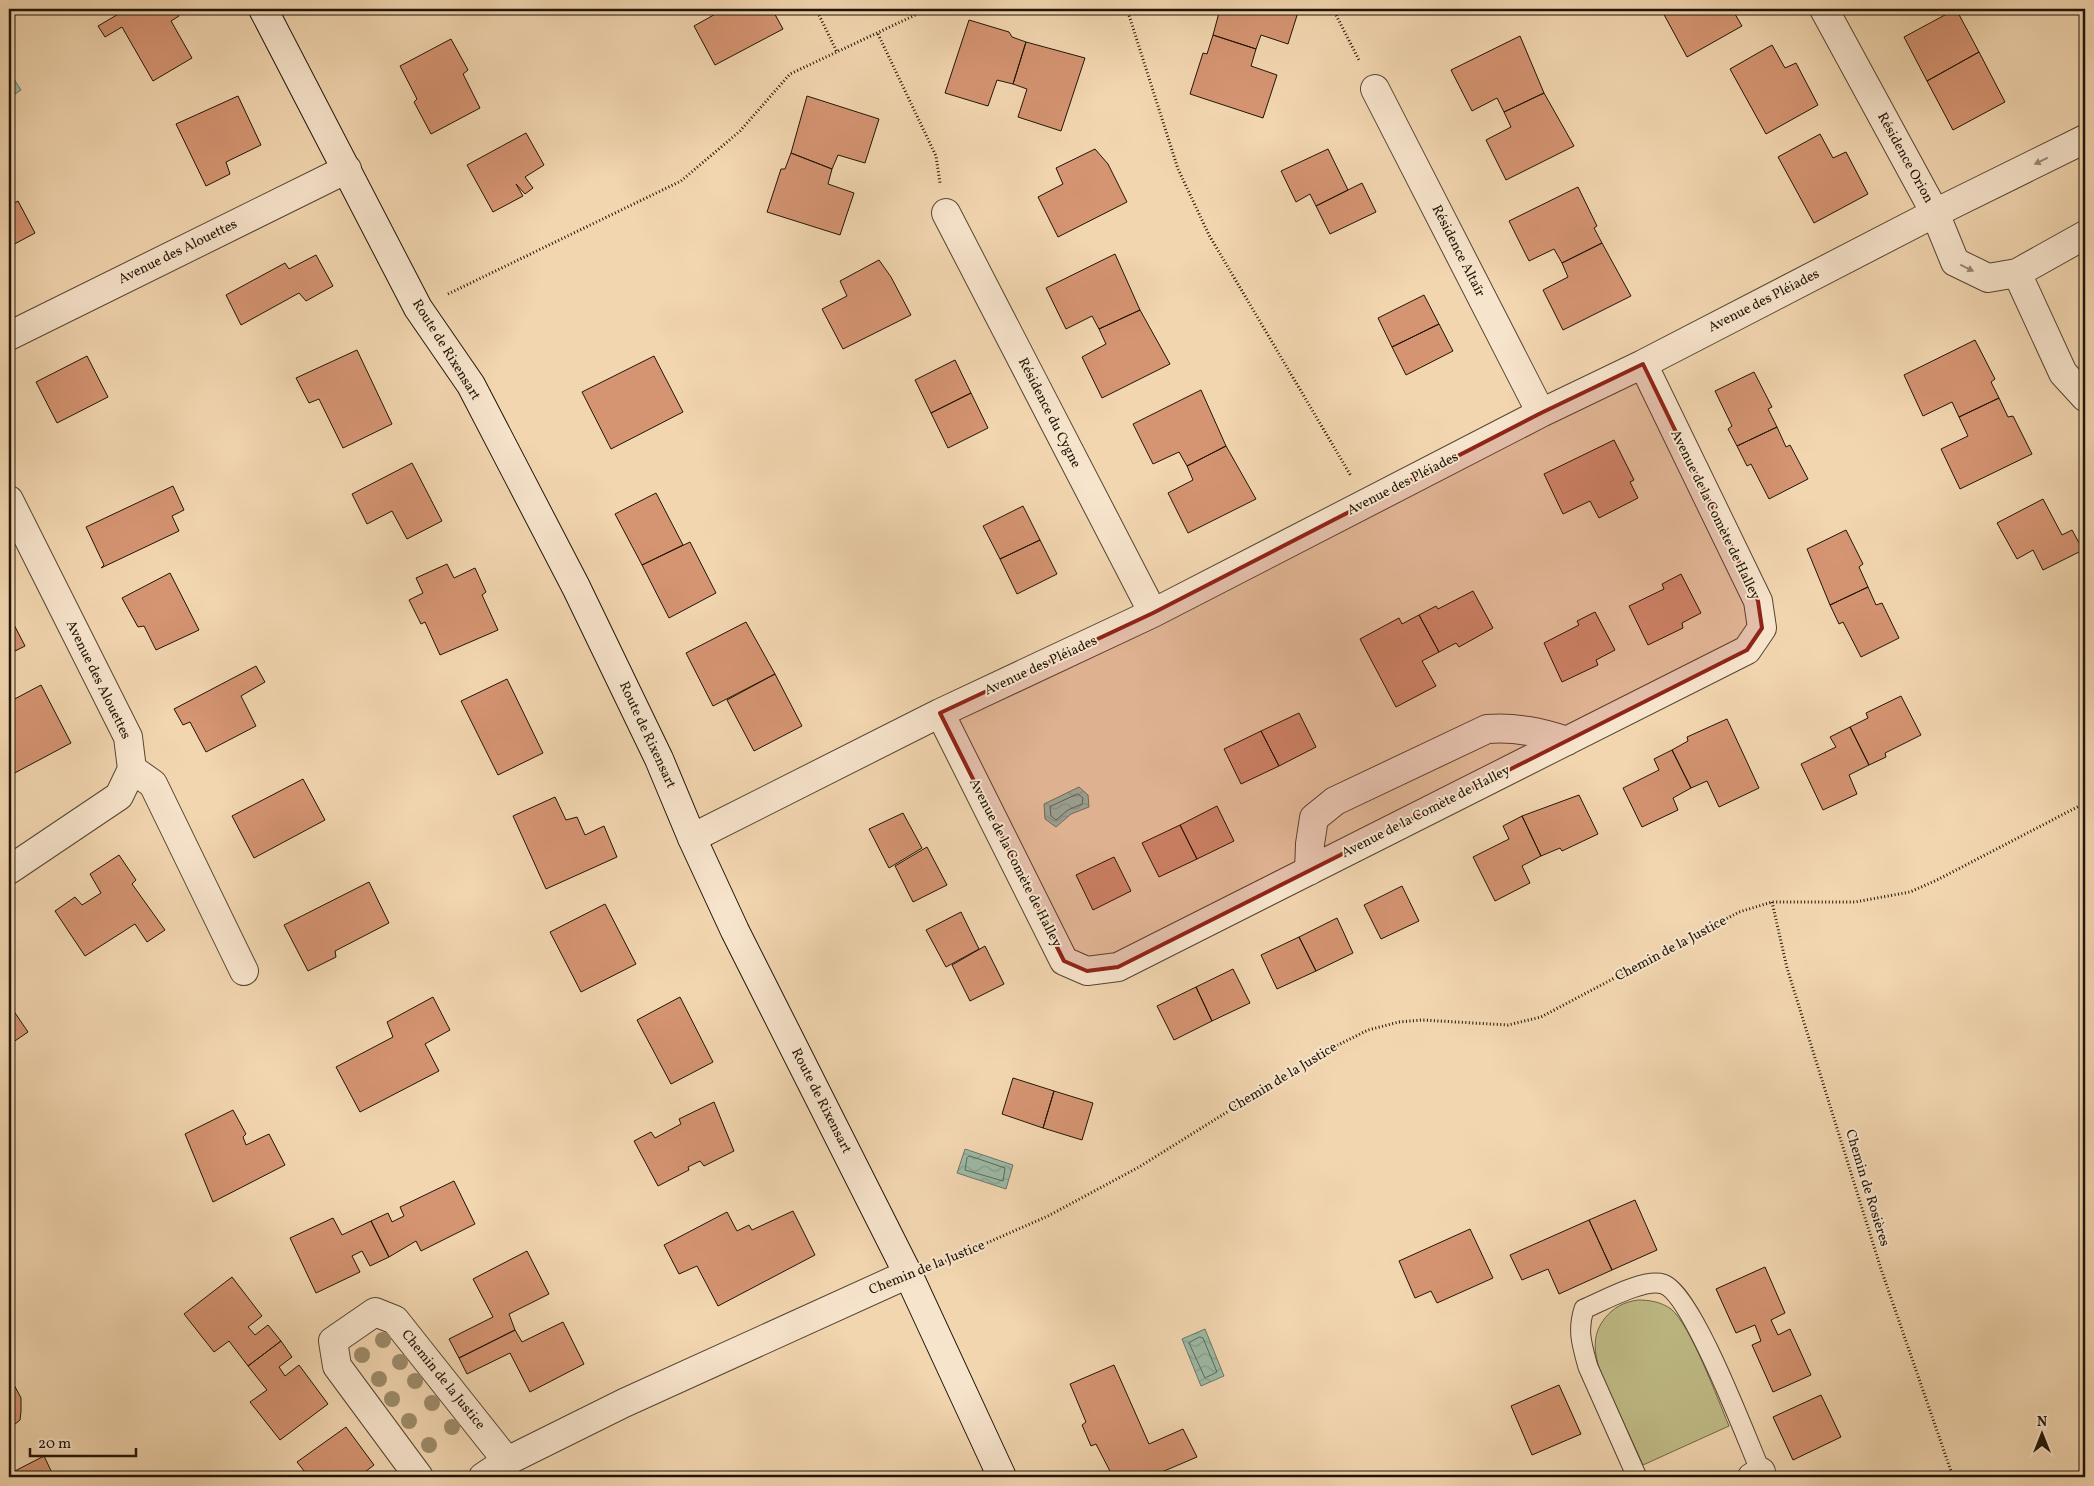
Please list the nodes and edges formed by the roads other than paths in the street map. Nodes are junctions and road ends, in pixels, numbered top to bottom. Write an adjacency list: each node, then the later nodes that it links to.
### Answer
1 (263, 9): 5 (street, Route de Rixensart)
2 (1824, 9): 7 (street, Résidence Orion)
3 (1375, 89): 13 (street, Résidence Altaïr)
4 (2085, 139): 7 (street, Résidence Orion, one-way to 7)
5 (347, 169): 10 (street, Avenue des Alouettes); 19 (street, Route de Rixensart)
6 (946, 213): 15 (street, Résidence du Cygne)
7 (1935, 213): 9 (street, one-way to 9); 11 (street, Avenue des Pléiades)
8 (2085, 235): 9 (street)
9 (2016, 274): 12 (street)
10 (9, 336)
11 (1643, 364): 13 (street, Avenue des Pléiades); 17 (street, Avenue de la Comète de Halley)
12 (2085, 397)
13 (1540, 413): 15 (street, Avenue des Pléiades)
14 (9, 500): 18 (street, Avenue des Alouettes)
15 (1153, 613): 16 (street, Avenue des Pléiades)
16 (940, 713): 19 (street, Avenue des Pléiades); 21 (street, Avenue de la Comète de Halley)
17 (1567, 741): 21 (street, Avenue de la Comète de Halley); 21 (street)
18 (132, 769): 20 (street); 22 (street)
19 (692, 838): 23 (street, Route de Rixensart)
20 (9, 870)
21 (1309, 871)
22 (244, 971)
23 (908, 1274): 24 (street, Chemin de la Justice); 28 (street, Route de Rixensart)
24 (507, 1460): 26 (street, Chemin de la Justice); 27 (street, Chemin de la Justice)
25 (1756, 1475): 29 (lane)
26 (419, 1477)
27 (483, 1477)
28 (1002, 1477)
29 (1637, 1477)

